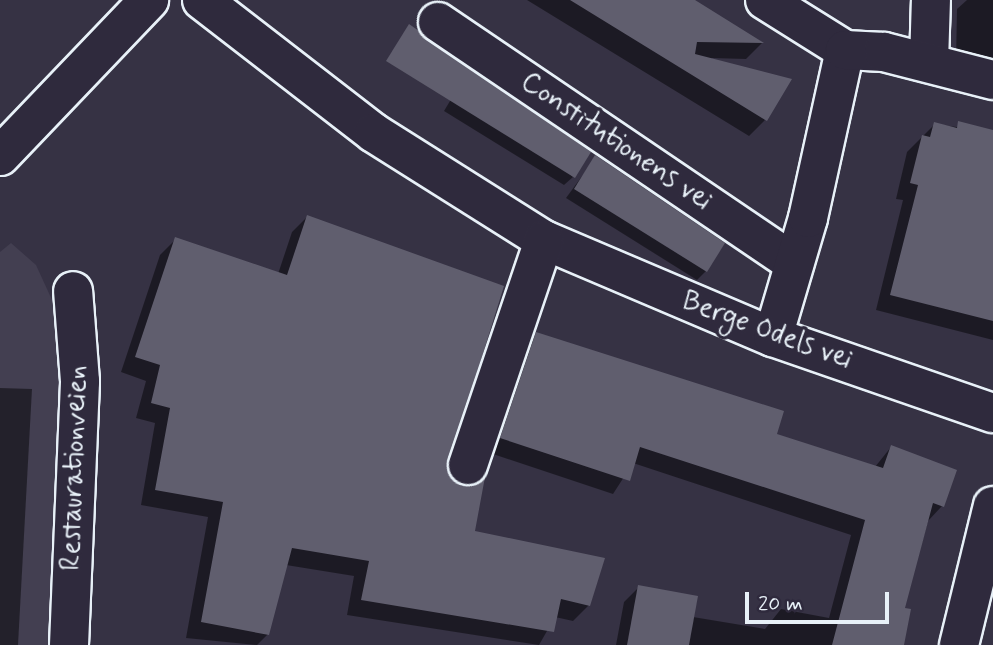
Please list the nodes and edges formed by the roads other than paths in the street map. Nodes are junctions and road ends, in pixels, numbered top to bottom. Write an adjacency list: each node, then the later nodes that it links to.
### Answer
1 (149, 0): 9 (street)
2 (202, 0): 10 (street, Berge Odels vei)
3 (765, 0): 6 (street)
4 (930, 0): 7 (street)
5 (449, 16): 11 (street, Constitutionens vei)
6 (845, 50): 7 (street); 11 (street)
7 (929, 62): 8 (street)
8 (993, 80)
9 (0, 156)
10 (544, 240): 13 (street, Berge Odels vei); 15 (street)
11 (794, 263): 13 (street)
12 (73, 291): 17 (street, Restaurationveien)
13 (773, 337): 14 (street, Berge Odels vei)
14 (993, 413)
15 (468, 465)
16 (993, 506): 18 (street)
17 (69, 645)
18 (959, 645)

